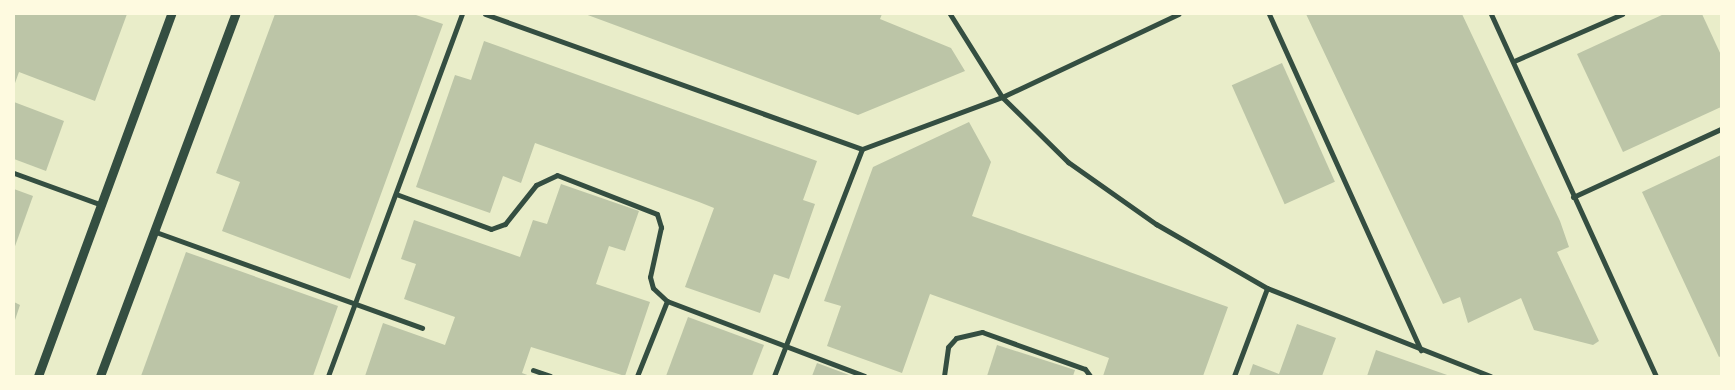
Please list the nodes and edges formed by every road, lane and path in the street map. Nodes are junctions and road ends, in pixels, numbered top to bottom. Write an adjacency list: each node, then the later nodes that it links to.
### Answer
1 (171, 14): 17 (street)
2 (236, 14): 18 (street)
3 (462, 14): 15 (street)
4 (485, 14): 13 (street)
5 (950, 14): 11 (street)
6 (1178, 14): 11 (street)
7 (1269, 14): 24 (street)
8 (1491, 14): 10 (street)
9 (1622, 14): 10 (street)
10 (1514, 61): 16 (street)
11 (1002, 97): 13 (street); 19 (street)
12 (1721, 129): 16 (street)
13 (862, 149): 23 (street)
14 (14, 173): 17 (street)
15 (396, 194): 20 (street); 21 (street)
16 (1573, 198): 37 (street)
17 (102, 205): 26 (street)
18 (153, 232): 21 (street); 27 (street)
19 (1266, 288): 24 (street); 35 (street)
20 (667, 301): 23 (street); 30 (street)
21 (356, 304): 22 (street); 28 (street)
22 (422, 328)
23 (784, 347): 31 (street); 32 (street)
24 (1421, 350): 36 (street)
25 (533, 370): 29 (street)
26 (38, 376)
27 (100, 376)
28 (328, 376)
29 (550, 376)
30 (637, 376)
31 (774, 376)
32 (864, 376)
33 (944, 376): 34 (street)
34 (1090, 376)
35 (1234, 376)
36 (1490, 376)
37 (1656, 376)

